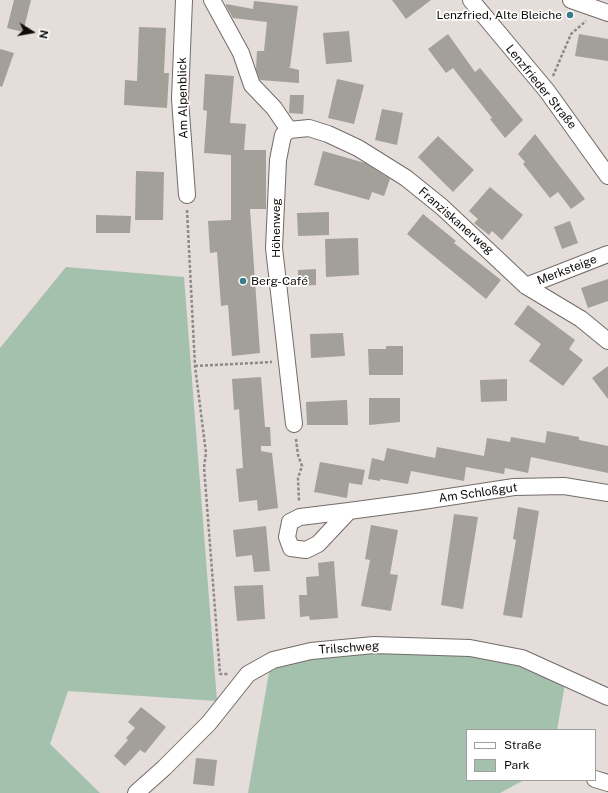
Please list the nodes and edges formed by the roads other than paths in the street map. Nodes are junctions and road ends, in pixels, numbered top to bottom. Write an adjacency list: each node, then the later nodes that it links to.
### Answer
1 (184, 0): 8 (street, Am Alpenblick)
2 (212, 0): 6 (street)
3 (471, 0): 7 (street, Lenzfrieder Straße)
4 (571, 0): 5 (street)
5 (603, 12)
6 (289, 130): 10 (street, Franziskanerweg); 12 (street, Höhenweg)
7 (608, 176)
8 (187, 195)
9 (608, 254): 10 (street, Merksteige)
10 (526, 286): 11 (street, Franziskanerweg)
11 (608, 341)
12 (294, 424)
13 (608, 493): 14 (street, Am Schloßgut)
14 (349, 511): 14 (street, Am Schloßgut)
15 (608, 697): 18 (street, Trilschweg)
16 (596, 779): 17 (street)
17 (608, 783)
18 (136, 793)

